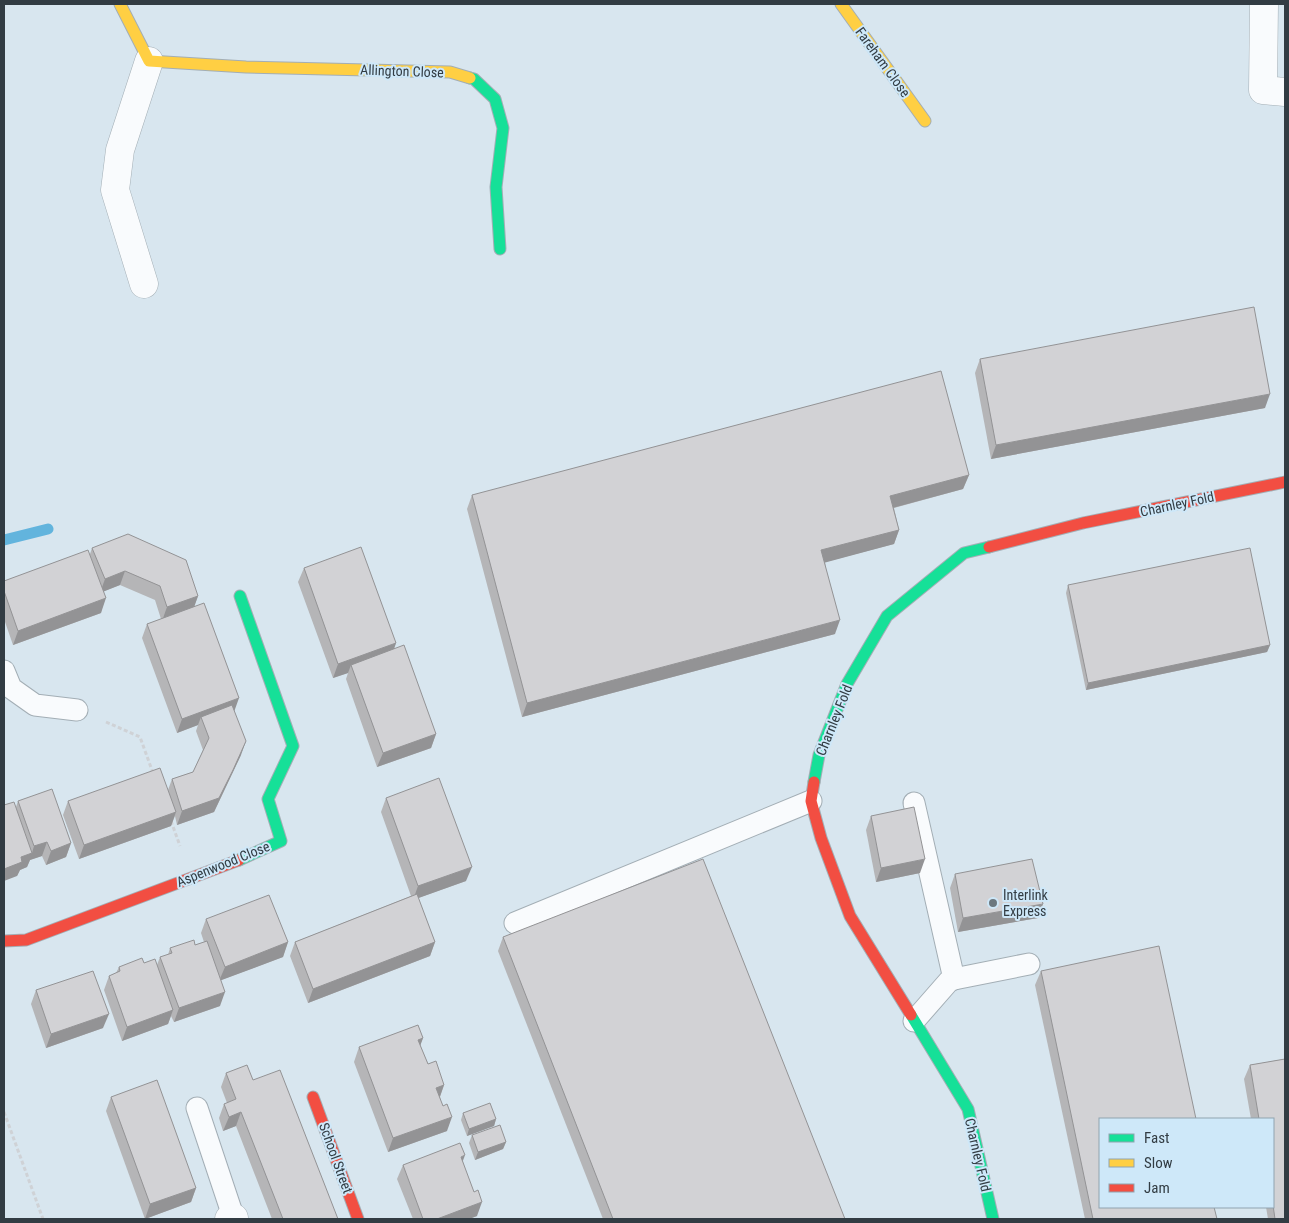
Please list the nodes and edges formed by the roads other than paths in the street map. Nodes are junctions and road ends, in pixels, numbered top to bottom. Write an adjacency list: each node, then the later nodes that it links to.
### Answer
1 (120, 4): 4 (street)
2 (840, 4): 6 (street, Fareham Close)
3 (1264, 4): 5 (street)
4 (148, 61): 7 (street, Allington Close); 8 (street)
5 (1285, 92)
6 (925, 121)
7 (500, 250)
8 (144, 284)
9 (1285, 482): 13 (street, Charnley Fold)
10 (240, 596): 16 (street, Aspenwood Close)
11 (4, 671): 12 (lane)
12 (77, 710)
13 (811, 800): 15 (lane); 19 (street, Charnley Fold)
14 (914, 803): 18 (lane)
15 (515, 923)
16 (4, 941)
17 (1029, 964): 18 (lane)
18 (954, 979): 19 (lane)
19 (914, 1021): 24 (street, Charnley Fold)
20 (313, 1097): 23 (street, School Street)
21 (197, 1108): 22 (lane)
22 (232, 1219)
23 (358, 1219)
24 (993, 1219)

